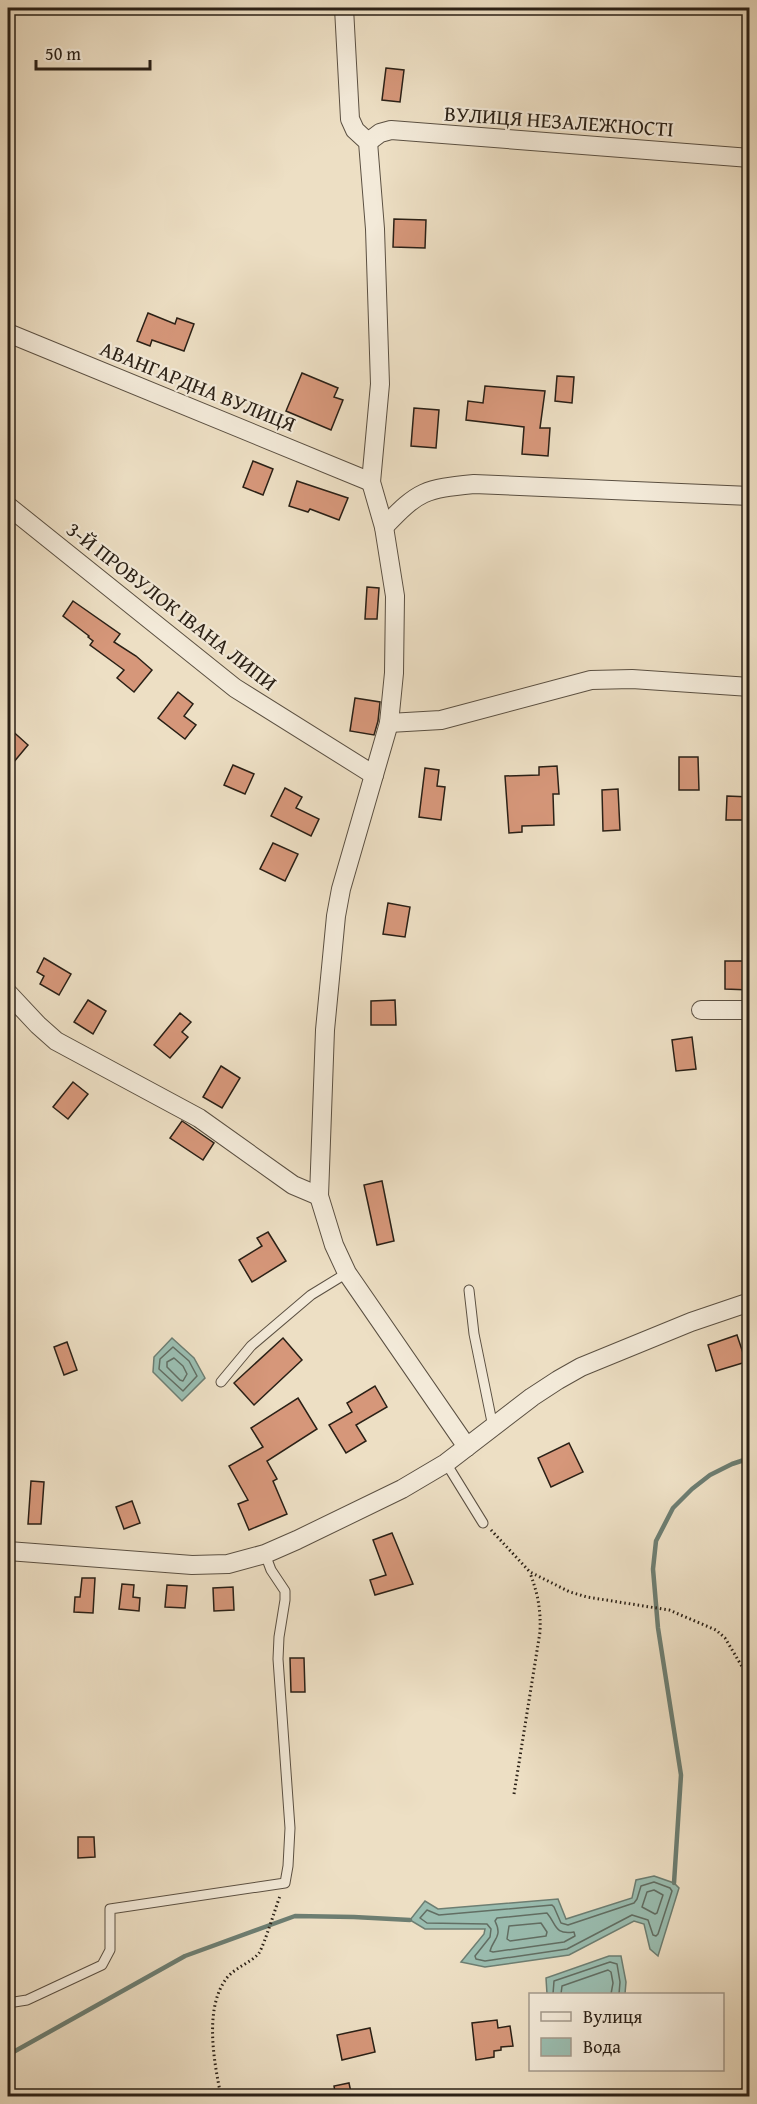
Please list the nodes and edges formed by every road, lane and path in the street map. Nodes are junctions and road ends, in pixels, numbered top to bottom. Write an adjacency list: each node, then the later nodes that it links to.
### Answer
1 (344, 8): 2 (street)
2 (368, 142): 3 (street, ВУЛИЦЯ НЕЗАЛЕЖНОСТІ); 5 (street)
3 (750, 158)
4 (8, 333): 5 (street, АВАНГАРДНА ВУЛИЦЯ)
5 (372, 482): 8 (street)
6 (750, 496): 8 (street)
7 (8, 506): 11 (street, 3-Й ПРОВУЛОК ІВАНА ЛИПИ)
8 (384, 527): 10 (street)
9 (750, 687): 10 (street)
10 (389, 723): 11 (street)
11 (374, 775): 15 (street)
12 (8, 993): 15 (street)
13 (701, 1010): 14 (street)
14 (750, 1010)
15 (319, 1196): 16 (street)
16 (347, 1273): 19 (lane); 21 (street)
17 (470, 1290): 20 (lane)
18 (750, 1302): 20 (street)
19 (220, 1382)
20 (493, 1427): 21 (street)
21 (467, 1447): 22 (street)
22 (446, 1463): 23 (lane); 25 (street)
23 (483, 1523): 26 (path)
24 (8, 1551): 25 (street)
25 (265, 1554): 30 (lane)
26 (530, 1572): 27 (path); 28 (path)
27 (750, 1680)
28 (514, 1794)
29 (275, 1908): 31 (path)
30 (8, 2003)
31 (221, 2097)

